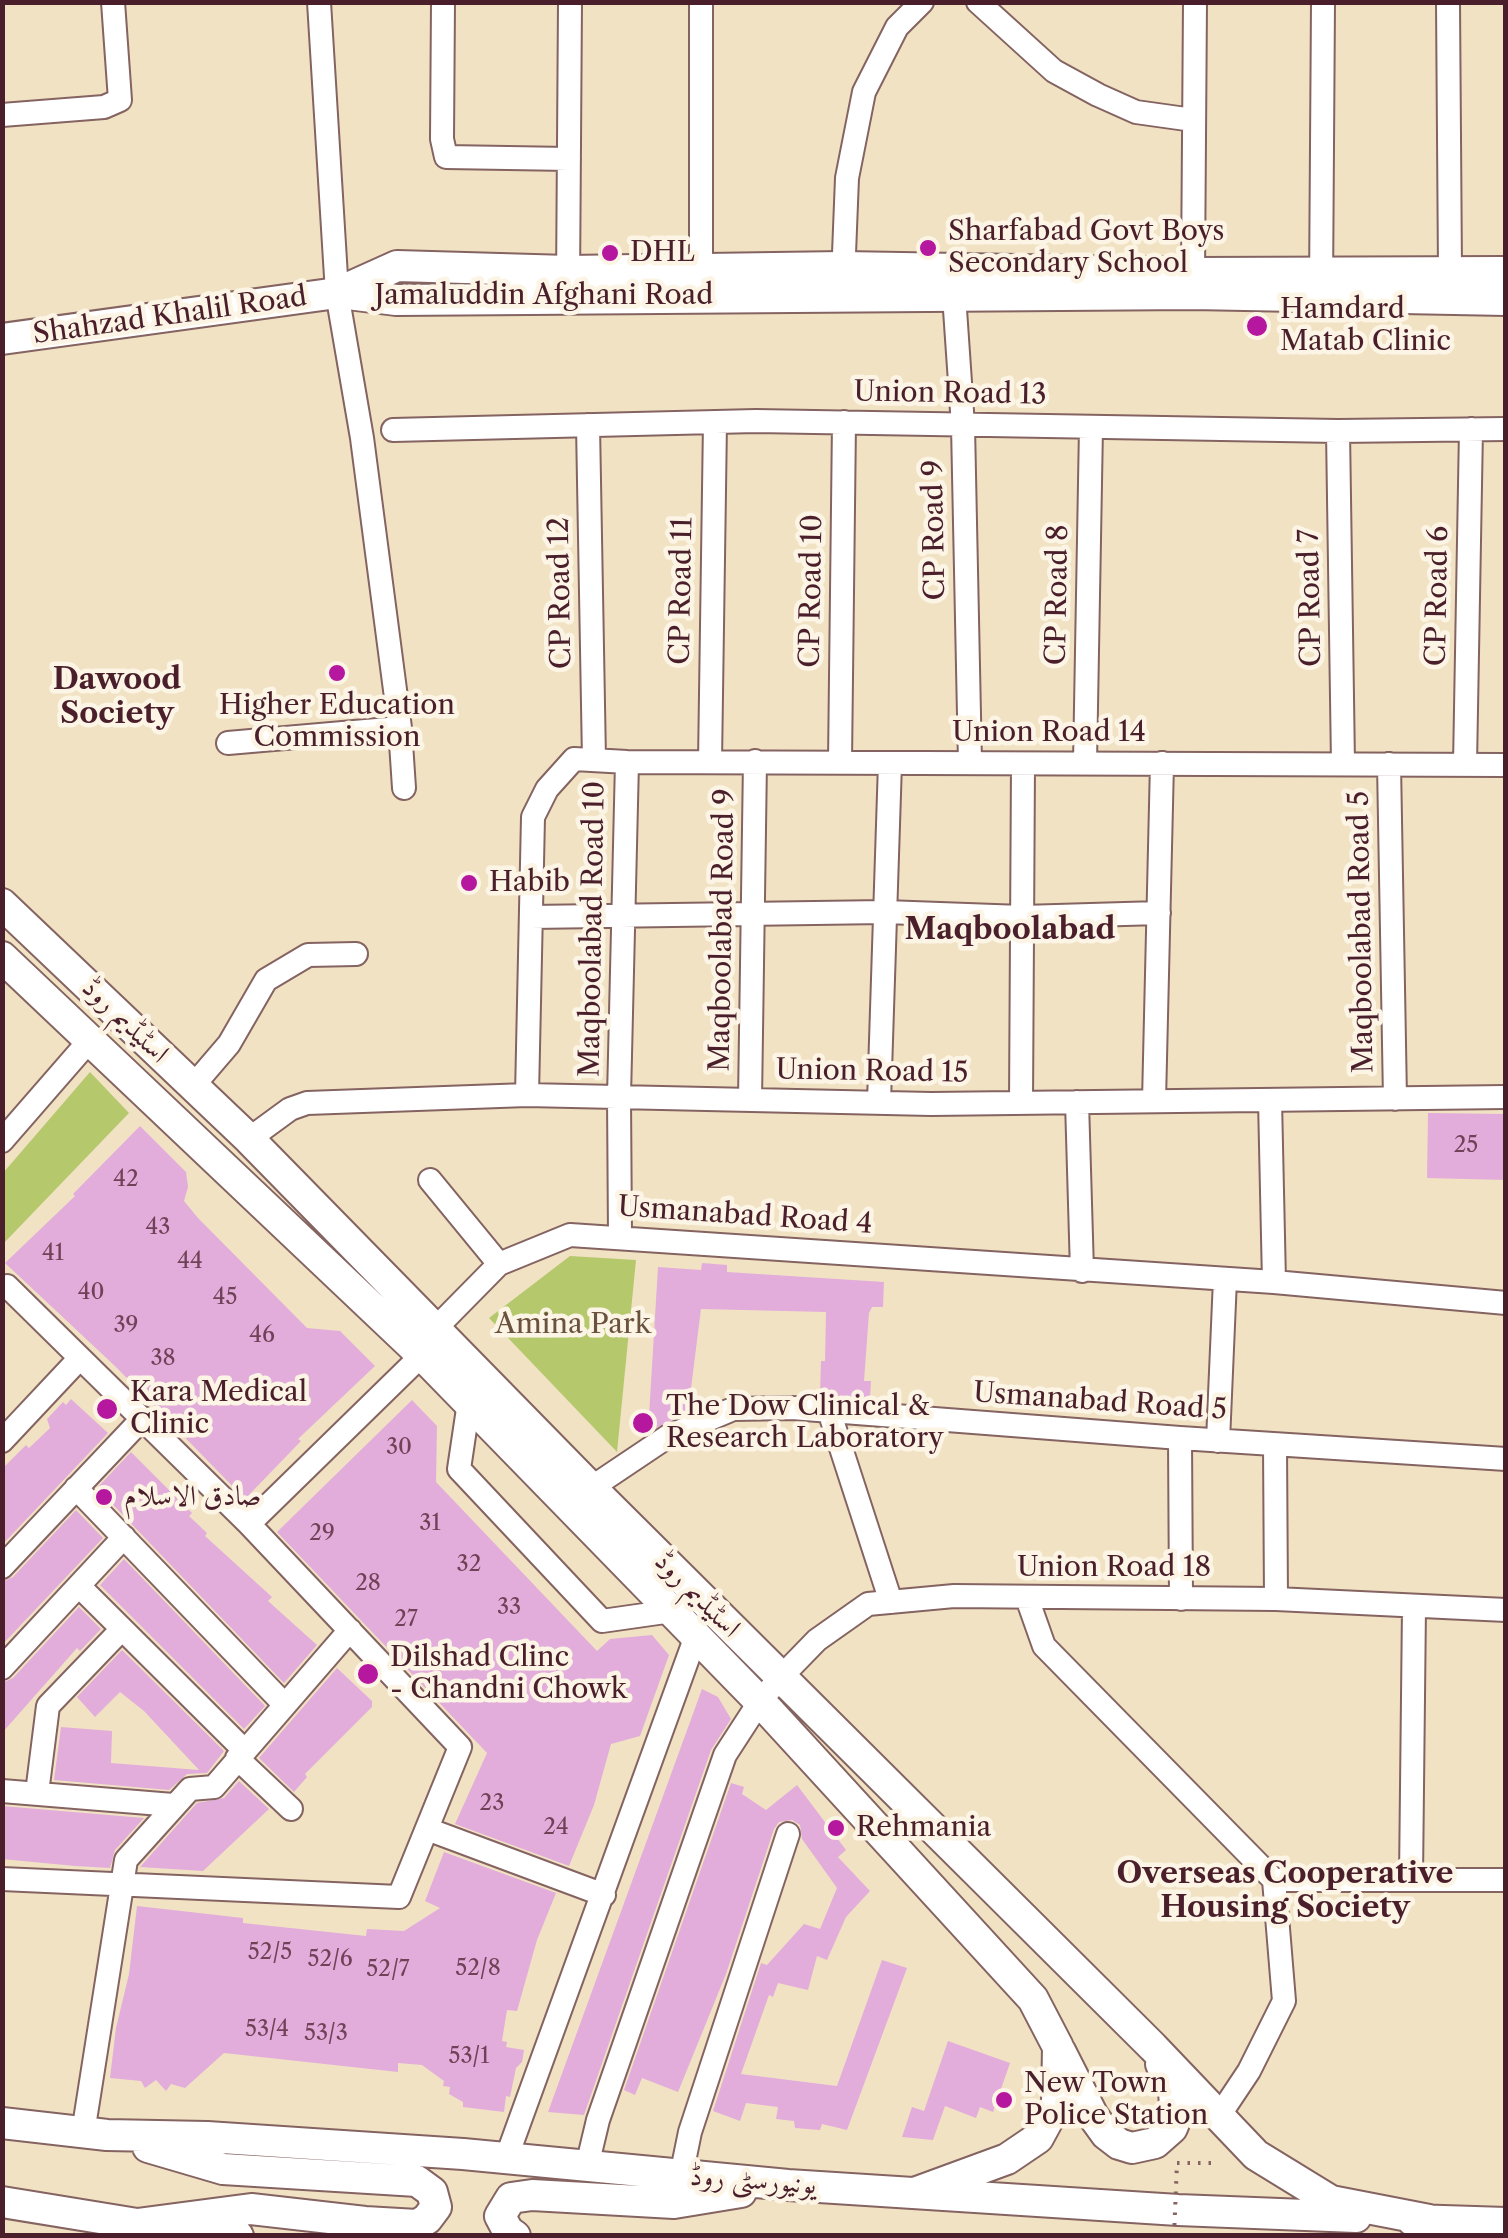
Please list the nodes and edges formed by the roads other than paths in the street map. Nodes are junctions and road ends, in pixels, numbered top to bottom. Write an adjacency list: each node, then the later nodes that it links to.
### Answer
1 (113, 2): 11 (street)
2 (319, 2): 21 (street)
3 (443, 2): 13 (street)
4 (570, 2): 13 (street)
5 (702, 2): 14 (street)
6 (922, 2): 18 (street)
7 (978, 2): 12 (street)
8 (1195, 2): 12 (street)
9 (1323, 2): 19 (street)
10 (1448, 2): 15 (street)
11 (2, 115)
12 (1193, 120): 16 (street)
13 (569, 159): 20 (street)
14 (700, 267): 18 (main road, Jamaluddin Afghani Road); 20 (main road, Jamaluddin Afghani Road)
15 (1450, 271): 17 (main road, Jamaluddin Afghani Road); 19 (main road, Jamaluddin Afghani Road)
16 (1193, 272): 18 (main road, Jamaluddin Afghani Road); 19 (main road, Jamaluddin Afghani Road)
17 (1506, 272)
18 (843, 281): 20 (main road, Jamaluddin Afghani Road); 22 (main road, Jamaluddin Afghani Road)
19 (1321, 284): 22 (main road, Jamaluddin Afghani Road); 23 (main road, Jamaluddin Afghani Road)
20 (568, 285): 21 (main road, Jamaluddin Afghani Road)
21 (337, 293): 24 (main road, Shahzad Khalil Road); 34 (street)
22 (954, 295): 28 (street, CP Road 9)
23 (1506, 300)
24 (2, 339)
25 (715, 422): 26 (street, Union Road 13); 27 (street, Union Road 13); 39 (street, CP Road 11)
26 (844, 422): 28 (street, Union Road 13); 40 (street, CP Road 10)
27 (588, 425): 32 (street, Union Road 13); 36 (street, CP Road 12)
28 (963, 426): 29 (street, Union Road 13); 42 (street, CP Road 9)
29 (1091, 427): 33 (street, Union Road 13); 43 (street, CP Road 8)
30 (1506, 428): 31 (street, Union Road 13)
31 (1472, 429): 33 (street, Union Road 13); 48 (street, CP Road 6)
32 (393, 430)
33 (1338, 431): 46 (street, CP Road 7)
34 (400, 728): 35 (street); 50 (street)
35 (228, 743)
36 (594, 760): 38 (street, Union Road 14); 57 (street)
37 (755, 761): 39 (street, Union Road 14); 40 (street, Union Road 14); 55 (street, Maqboolabad Road 9)
38 (626, 762): 39 (street, Union Road 14); 54 (street, Maqboolabad Road 10)
39 (710, 762)
40 (840, 762): 41 (street, Union Road 14)
41 (890, 762): 42 (street, Union Road 14); 52 (street)
42 (970, 763): 45 (street, Union Road 14)
43 (1085, 763): 44 (street, Union Road 14); 45 (street, Union Road 14)
44 (1162, 763): 46 (street, Union Road 14); 53 (street)
45 (1023, 764): 56 (street)
46 (1343, 764): 47 (street, Union Road 14)
47 (1389, 764): 48 (street, Union Road 14); 65 (street, Maqboolabad Road 5)
48 (1465, 765): 49 (street, Union Road 14)
49 (1506, 765)
50 (404, 788)
51 (2, 904): 61 (main road, اسٹیڈیم روڈ)
52 (886, 912): 55 (street); 56 (street); 69 (street)
53 (1158, 913): 56 (street); 68 (street)
54 (623, 914): 55 (street); 57 (street); 63 (street, Maqboolabad Road 10)
55 (753, 915): 66 (street, Maqboolabad Road 9)
56 (1022, 916): 70 (street)
57 (531, 917): 62 (street)
58 (356, 954): 61 (street)
59 (2, 957): 60 (main road, اسٹیڈیم روڈ)
60 (90, 1041): 73 (street); 82 (main road, اسٹیڈیم روڈ)
61 (193, 1086): 72 (main road, اسٹیڈیم روڈ)
62 (528, 1095): 63 (street, Union Road 15); 72 (street, Union Road 15)
63 (619, 1097): 66 (street, Union Road 15); 75 (street)
64 (1506, 1098): 65 (street, Union Road 15)
65 (1395, 1099): 67 (street, Union Road 15)
66 (750, 1100): 69 (street, Union Road 15)
67 (1270, 1100): 68 (street, Union Road 15); 79 (street)
68 (1154, 1101): 71 (street, Union Road 15)
69 (879, 1102): 70 (street, Union Road 15)
70 (1021, 1102): 71 (street, Union Road 15)
71 (1077, 1102): 77 (street)
72 (249, 1139): 82 (main road, اسٹیڈیم روڈ)
73 (2, 1141)
74 (430, 1180): 76 (street)
75 (620, 1237): 76 (street, Usmanabad Road 4); 77 (street, Usmanabad Road 4)
76 (499, 1264): 82 (street, Usmanabad Road 4)
77 (1082, 1271): 78 (street, Usmanabad Road 4)
78 (1225, 1279): 79 (street, Usmanabad Road 4); 88 (street)
79 (1274, 1282): 81 (street, Usmanabad Road 4)
80 (8, 1286): 83 (street)
81 (1506, 1303)
82 (429, 1341): 84 (main road, اسٹیڈیم روڈ); 93 (main road, اسٹیڈیم روڈ); 94 (street, Usmanabad Road 4)
83 (80, 1358): 86 (street); 89 (street)
84 (468, 1402): 104 (main road, اسٹیڈیم روڈ); 104 (street)
85 (829, 1411): 87 (street, Usmanabad Road 5); 93 (street, Usmanabad Road 5); 101 (street)
86 (143, 1418): 92 (street); 94 (street)
87 (1180, 1438): 88 (street, Usmanabad Road 5); 99 (street)
88 (1218, 1441): 90 (street, Usmanabad Road 5)
89 (2, 1442)
90 (1275, 1444): 91 (street, Usmanabad Road 5); 100 (street)
91 (1506, 1458)
92 (76, 1488): 95 (street); 96 (street)
93 (592, 1488): 109 (main road, اسٹیڈیم روڈ)
94 (249, 1524): 106 (street)
95 (124, 1537): 97 (street); 111 (street)
96 (2, 1567)
97 (79, 1586): 105 (street); 108 (street)
98 (1027, 1598): 99 (street, Union Road 18); 101 (street, Union Road 18); 121 (street)
99 (1181, 1599): 100 (street, Union Road 18)
100 (1276, 1599): 102 (street, Union Road 18)
101 (891, 1602): 109 (street, Union Road 18)
102 (1414, 1607): 103 (street, Union Road 18); 119 (street)
103 (1506, 1610)
104 (672, 1611): 107 (main road, اسٹیڈیم روڈ)
105 (122, 1629): 112 (street); 114 (street)
106 (350, 1630): 111 (street); 117 (street)
107 (696, 1636): 110 (main road, اسٹیڈیم روڈ); 124 (street)
108 (2, 1668)
109 (780, 1678): 110 (street, Union Road 18); 126 (main road, اسٹیڈیم روڈ)
110 (760, 1702): 125 (main road, اسٹیڈیم روڈ); 131 (street, Union Road 18)
111 (284, 1704): 112 (street)
112 (240, 1754): 115 (street); 116 (street)
113 (2, 1791): 114 (street)
114 (37, 1792): 115 (street)
115 (173, 1806): 123 (street)
116 (291, 1809)
117 (426, 1829): 123 (street); 124 (street)
118 (788, 1834): 132 (street)
119 (1411, 1878): 121 (street); 122 (street)
120 (2, 1879): 123 (street)
121 (1274, 1880): 127 (street)
122 (1506, 1880)
123 (120, 1886): 129 (street)
124 (604, 1895): 130 (street)
125 (1058, 2047): 126 (main road); 134 (main road, اسٹیڈیم روڈ)
126 (1153, 2048): 127 (main road, اسٹیڈیم روڈ)
127 (1219, 2116): 136 (main road, اسٹیڈیم روڈ)
128 (2, 2124): 129 (main road, یونیورسٹی روڈ)
129 (95, 2134): 130 (main road, یونیورسٹی روڈ); 138 (main road)
130 (506, 2159): 131 (main road, یونیورسٹی روڈ)
131 (587, 2166): 132 (main road, یونیورسٹی روڈ)
132 (681, 2176): 133 (main road, یونیورسٹی روڈ)
133 (788, 2185): 134 (main road, یونیورسٹی روڈ); 140 (main road)
134 (917, 2192): 136 (main road, یونیورسٹی روڈ)
135 (2, 2202): 138 (main road)
136 (1430, 2220): 137 (main road, یونیورسٹی روڈ)
137 (1506, 2222)
138 (137, 2224): 139 (main road)
139 (238, 2236)
140 (514, 2236)

